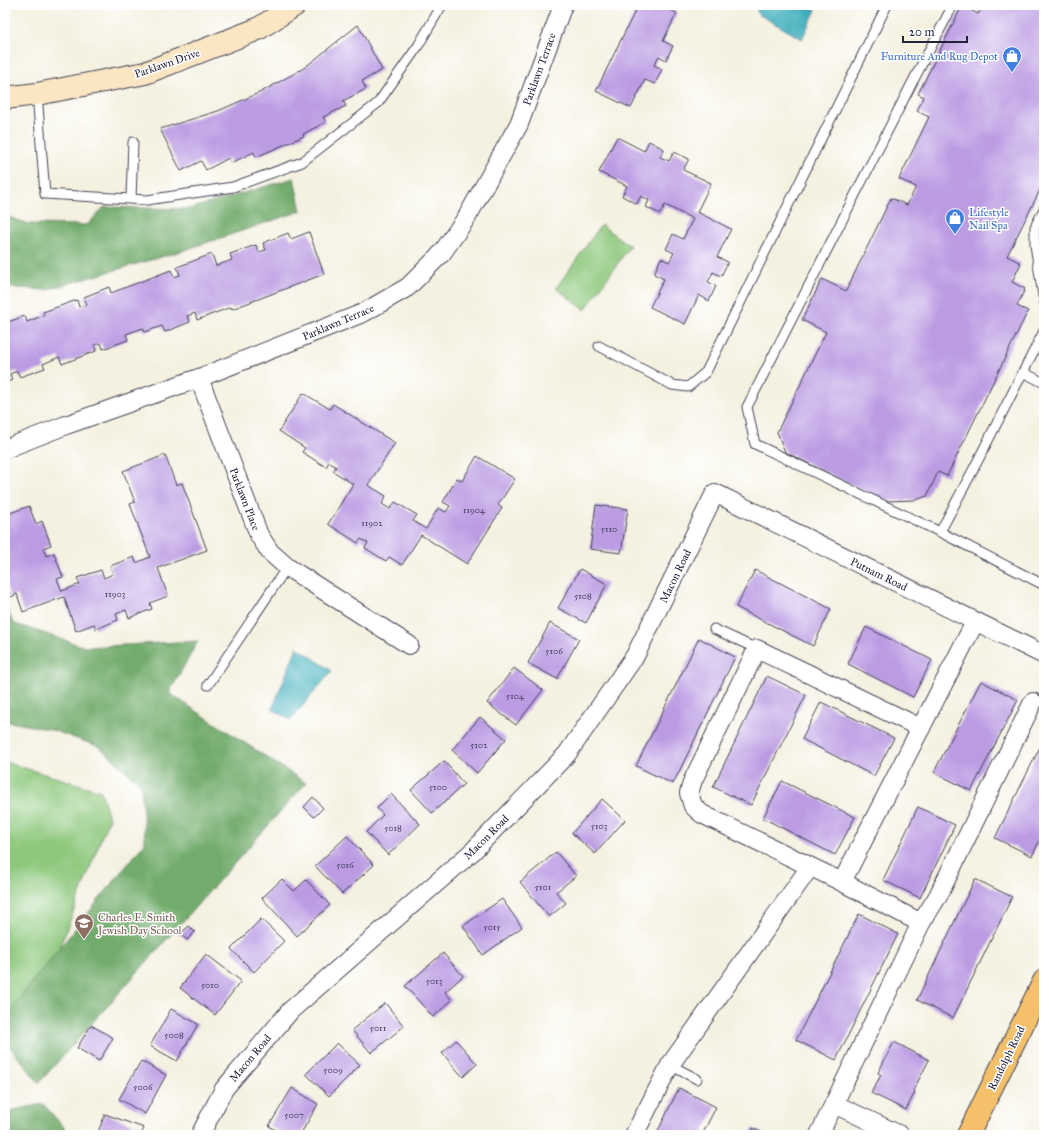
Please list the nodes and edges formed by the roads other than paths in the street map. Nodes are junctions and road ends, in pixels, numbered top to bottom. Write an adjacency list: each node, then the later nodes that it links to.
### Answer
1 (442, 5): 9 (lane)
2 (563, 5): 15 (street, Parklawn Terrace)
3 (887, 5): 13 (lane)
4 (953, 5): 19 (lane)
5 (282, 9): 6 (main road, Parklawn Drive)
6 (37, 94): 7 (main road, Parklawn Drive); 9 (lane)
7 (5, 98)
8 (133, 142): 9 (lane)
9 (131, 199)
10 (1044, 209): 11 (lane)
11 (1044, 302)
12 (1044, 331): 14 (lane)
13 (598, 346)
14 (1023, 372): 16 (lane); 19 (lane)
15 (199, 378): 17 (street, Parklawn Terrace); 20 (street, Parklawn Place)
16 (1044, 383)
17 (5, 449)
18 (715, 493): 22 (street, Putnam Road); 37 (street, Macon Road)
19 (940, 532): 21 (lane)
20 (287, 567): 24 (street, Parklawn Place); 27 (lane)
21 (1044, 585)
22 (976, 622): 26 (street, Putnam Road); 29 (street)
23 (714, 629): 25 (lane)
24 (409, 645)
25 (757, 649): 29 (street); 30 (street)
26 (1044, 655)
27 (208, 685)
28 (1033, 702): 32 (street)
29 (921, 728): 31 (street)
30 (810, 867): 31 (street); 34 (street)
31 (842, 882): 32 (street)
32 (921, 923): 36 (street)
33 (1044, 981): 41 (main road, Randolph Road)
34 (670, 1065): 35 (lane); 38 (street)
35 (697, 1079)
36 (834, 1104): 39 (street); 40 (street)
37 (200, 1135)
38 (634, 1135)
39 (818, 1135)
40 (900, 1135)
41 (968, 1135)

